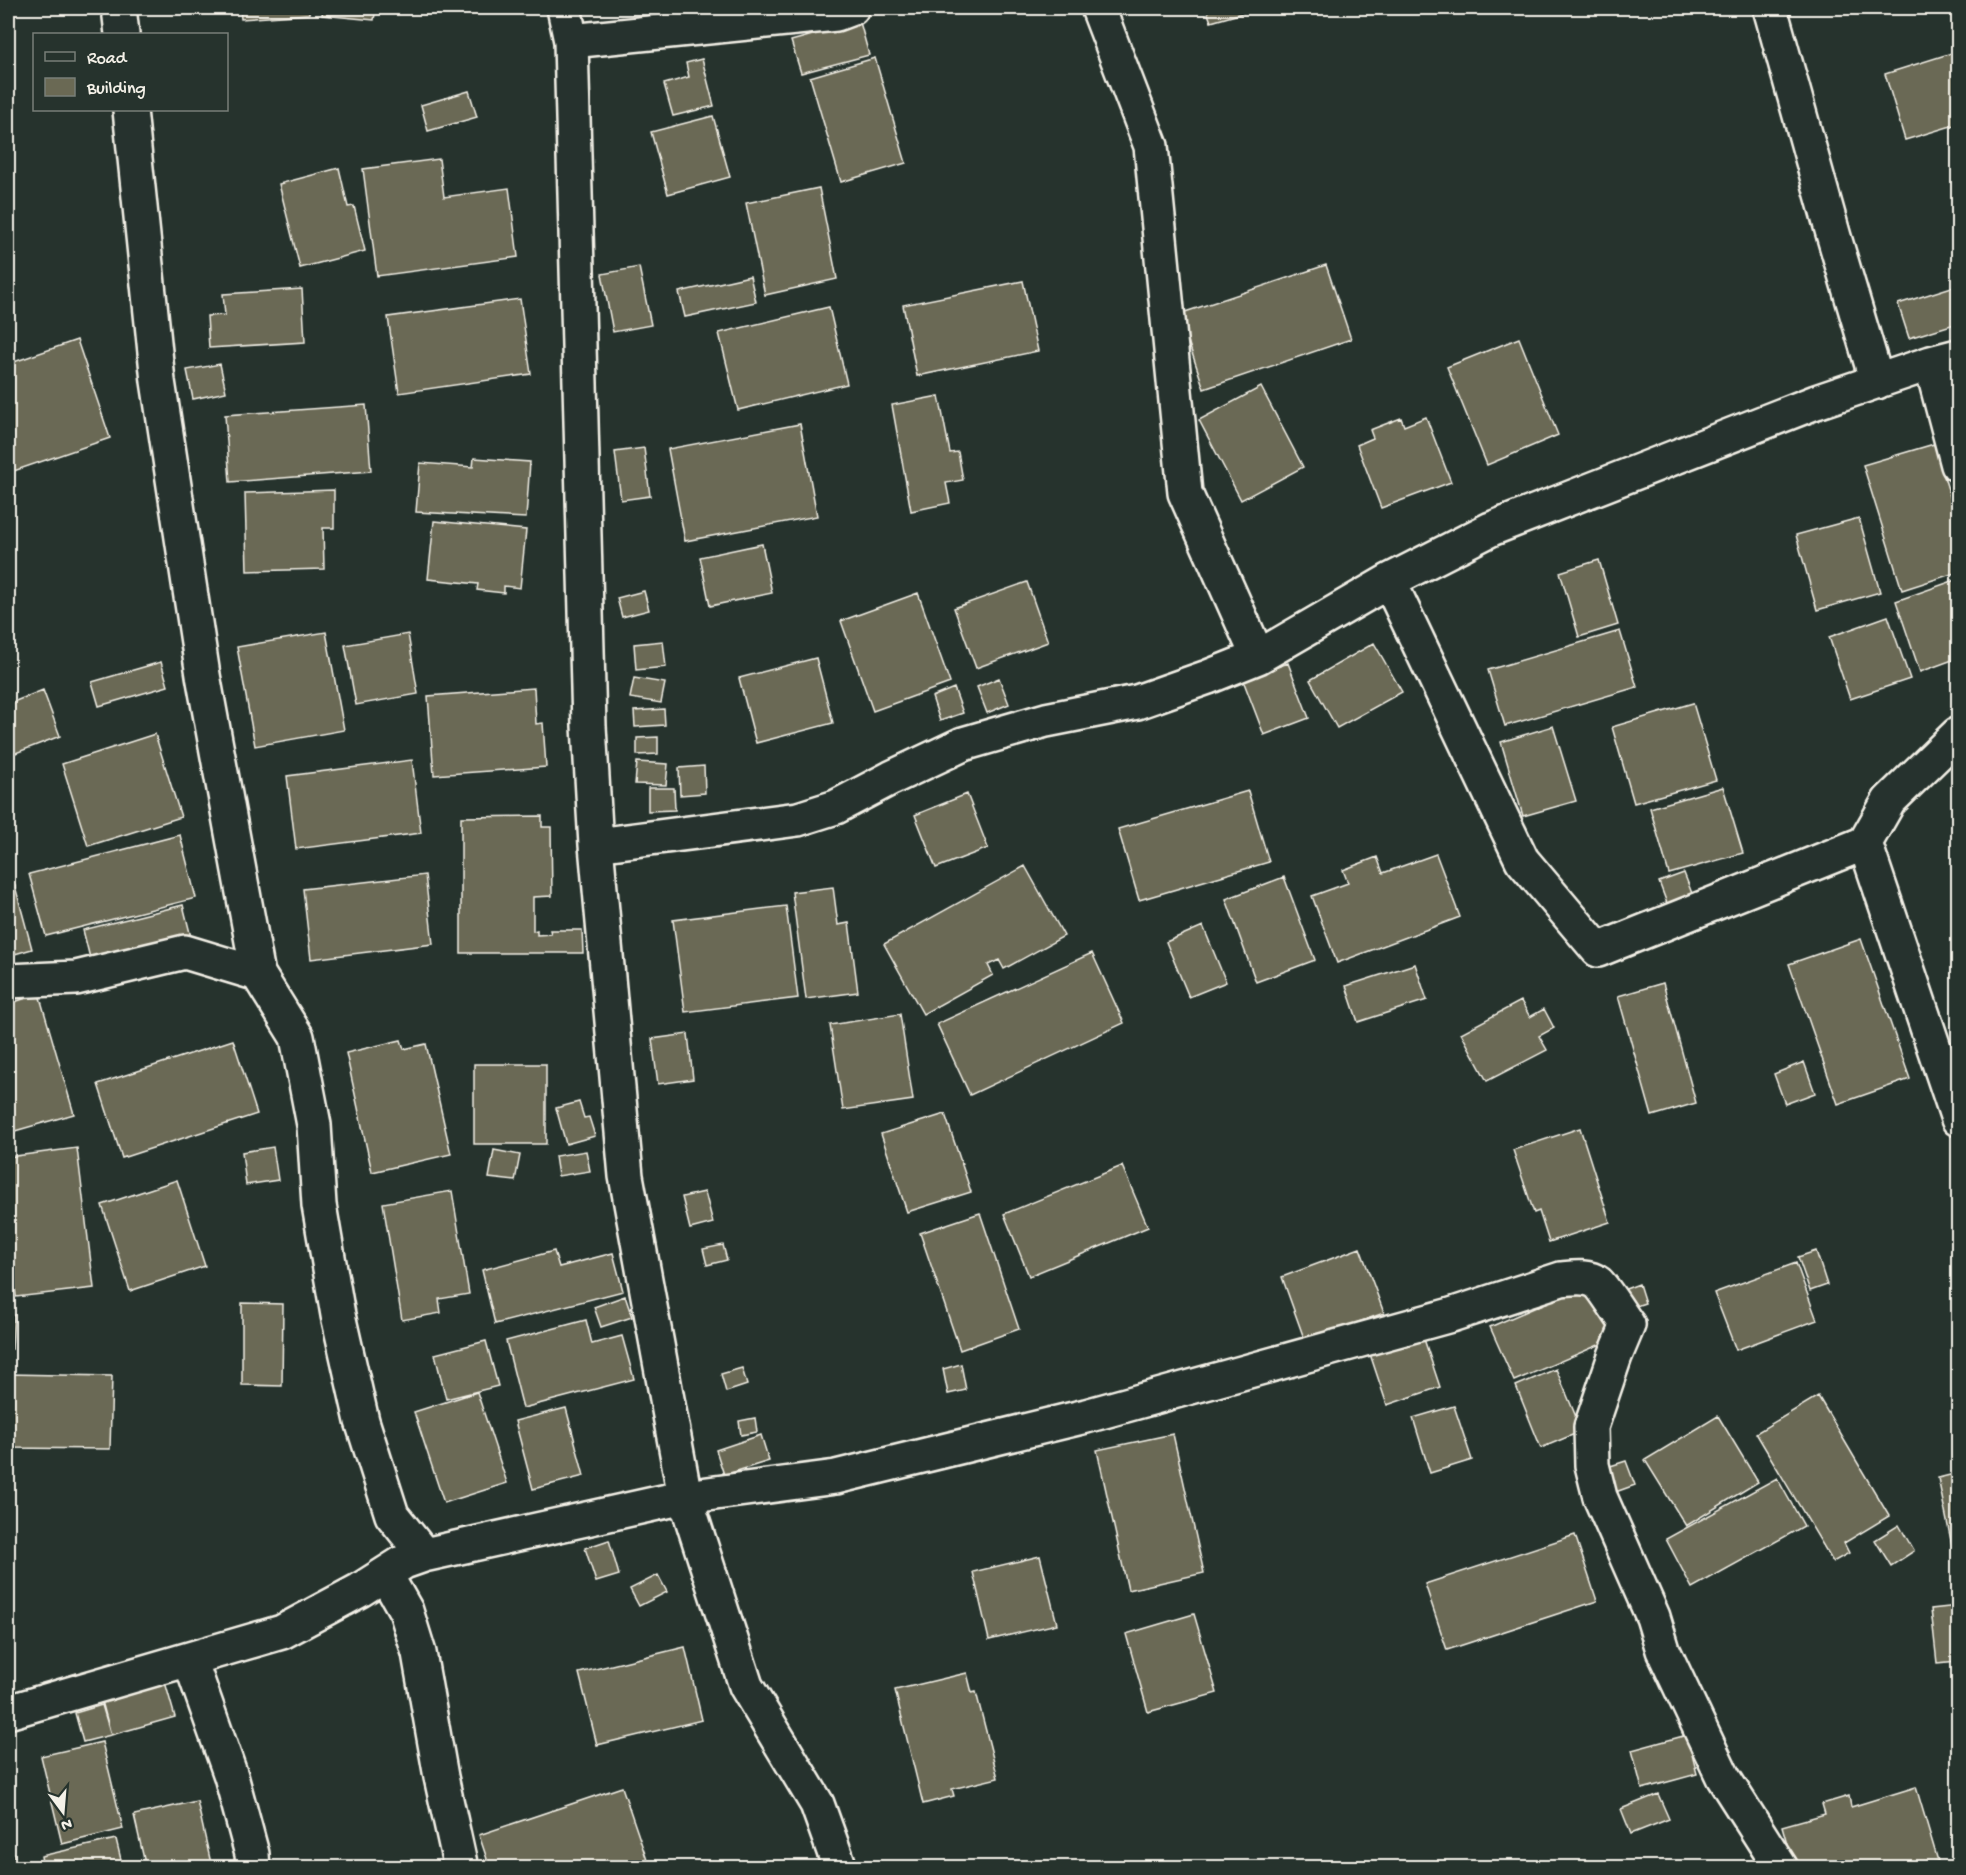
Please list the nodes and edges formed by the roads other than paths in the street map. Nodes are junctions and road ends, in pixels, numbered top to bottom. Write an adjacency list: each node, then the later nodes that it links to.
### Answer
1 (119, 8): 6 (street)
2 (564, 8): 7 (street)
3 (852, 8): 7 (street)
4 (1098, 8): 13 (street)
5 (1770, 8): 10 (street)
6 (122, 33)
7 (571, 41): 16 (street)
8 (130, 111): 17 (street)
9 (1945, 360): 10 (street); 11 (street)
10 (1877, 382): 12 (street)
11 (1959, 465)
12 (1389, 581): 13 (street); 15 (street)
13 (1258, 657): 16 (street)
14 (1959, 734): 15 (street)
15 (1865, 843): 19 (street)
16 (596, 845): 20 (street)
17 (258, 974): 18 (street); 21 (street)
18 (8, 981)
19 (1959, 1119)
20 (685, 1497): 21 (street); 27 (street); 28 (street)
21 (424, 1555): 22 (street)
22 (385, 1574): 23 (street); 26 (street)
23 (190, 1660): 24 (street); 25 (street)
24 (8, 1712)
25 (253, 1868)
26 (461, 1868)
27 (840, 1868)
28 (1780, 1868)

